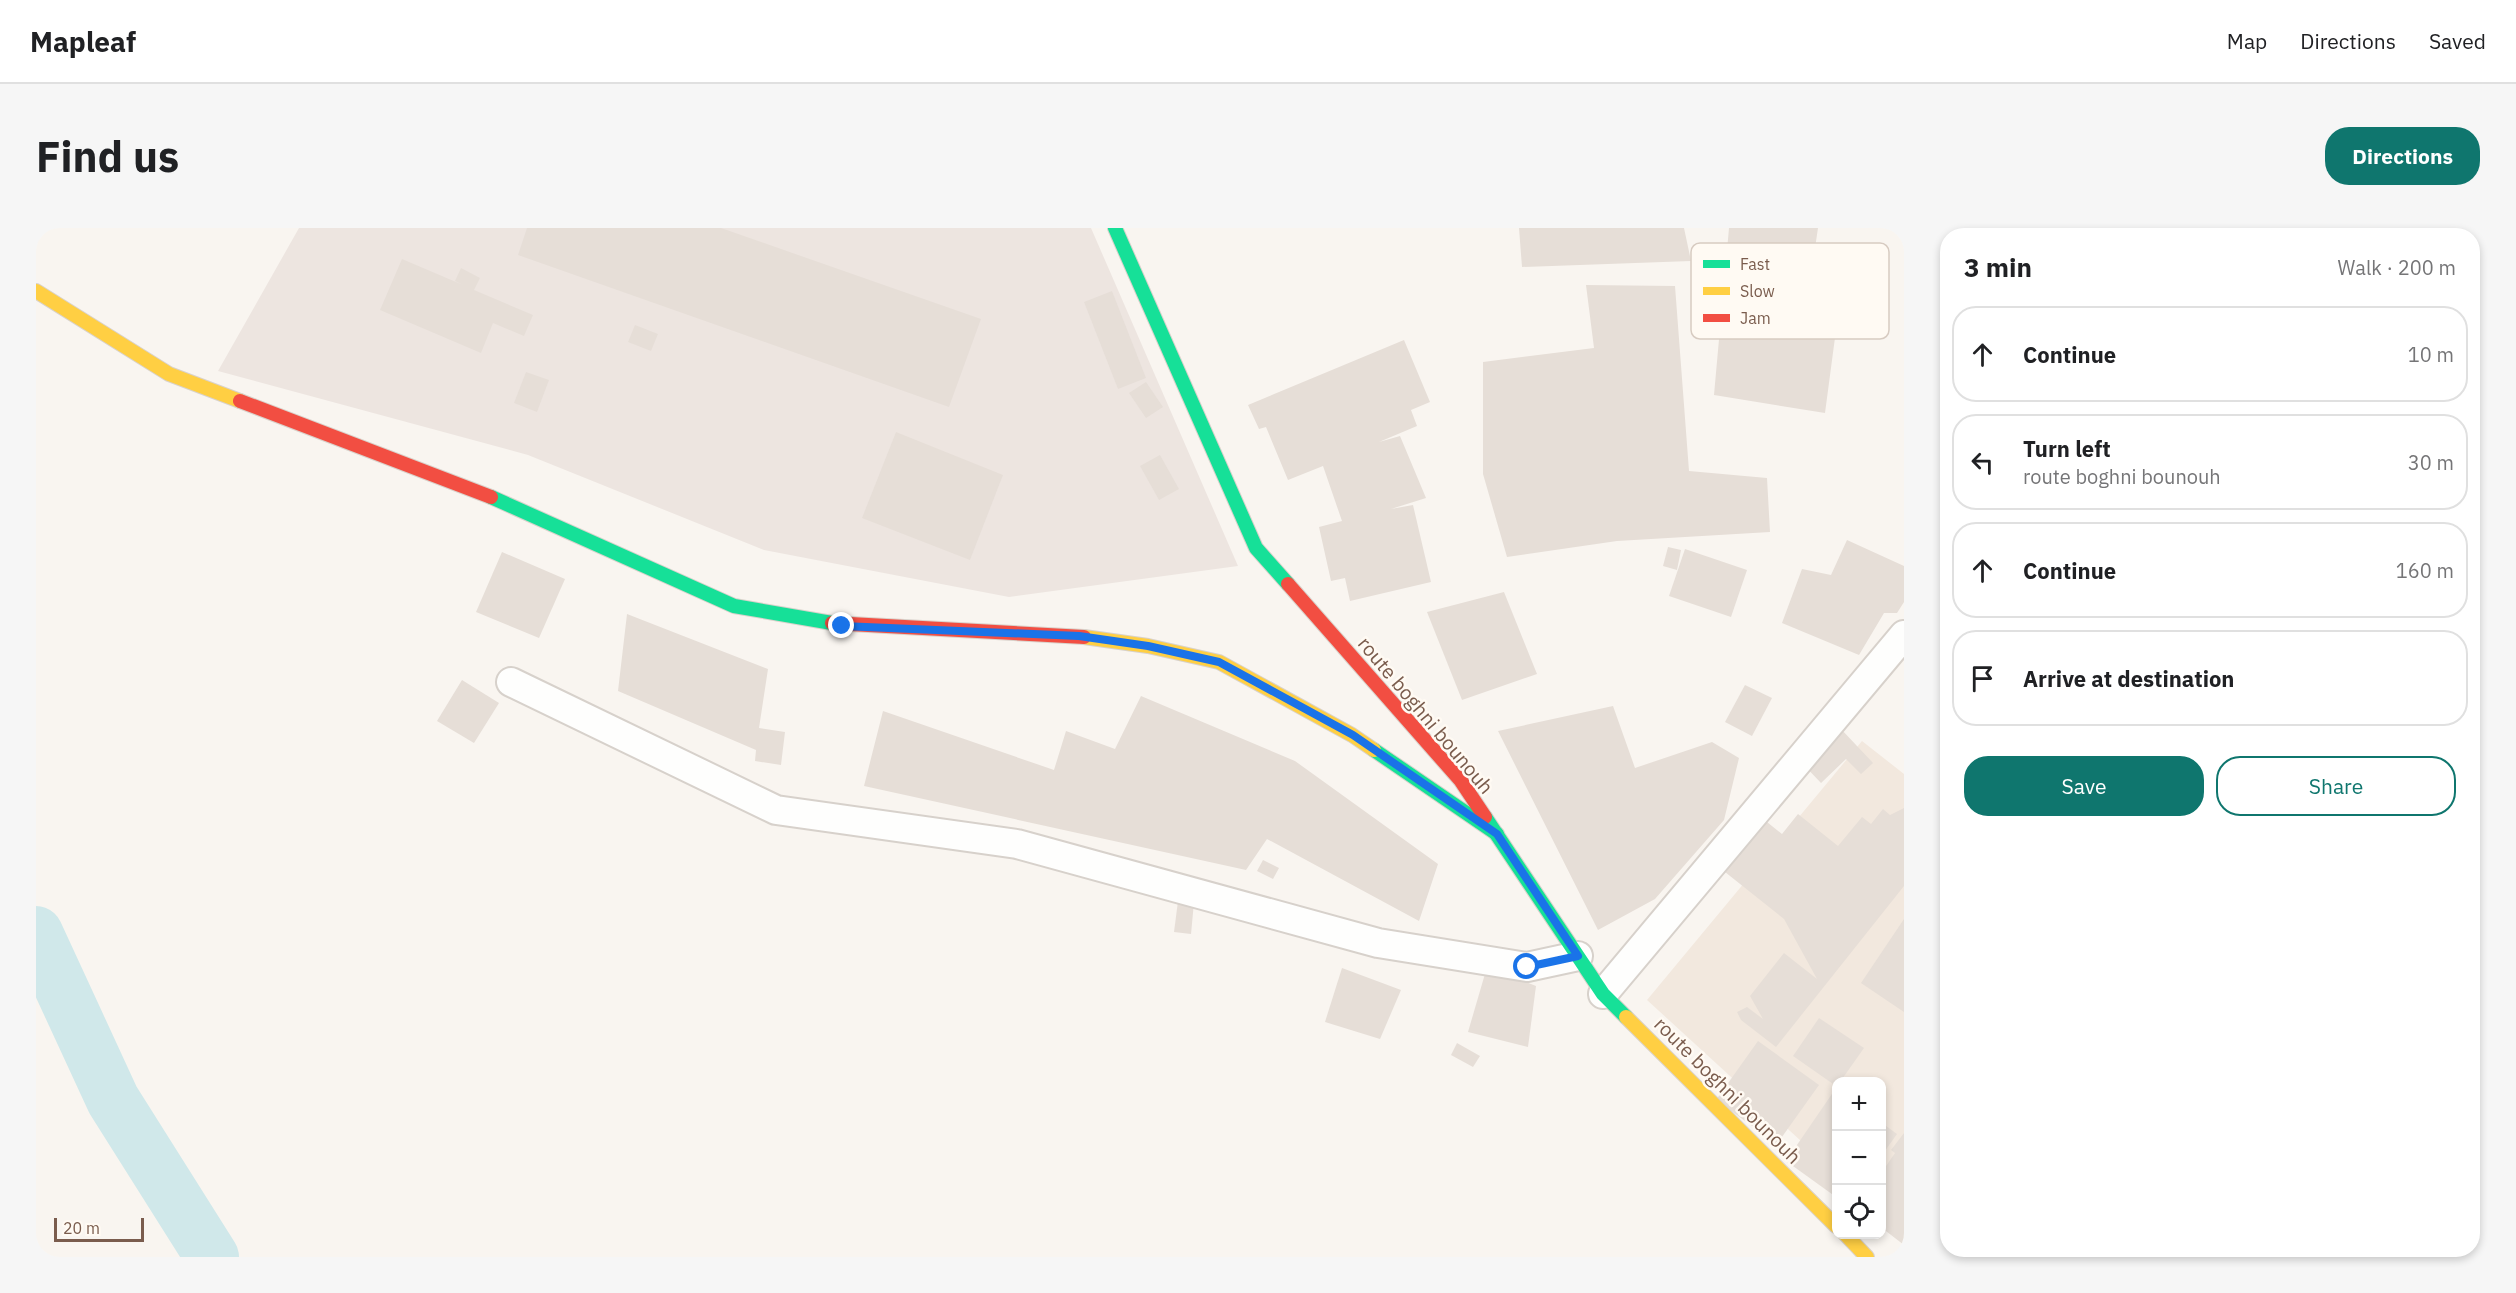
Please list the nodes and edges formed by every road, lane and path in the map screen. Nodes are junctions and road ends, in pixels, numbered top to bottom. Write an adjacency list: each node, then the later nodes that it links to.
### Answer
1 (1115, 228): 5 (street, route boghni bounouh)
2 (36, 291): 5 (street)
3 (1904, 635): 7 (street)
4 (511, 682): 6 (street)
5 (1497, 834): 6 (street, route boghni bounouh)
6 (1578, 956): 7 (street, route boghni bounouh)
7 (1603, 994): 8 (street, route boghni bounouh)
8 (1832, 1222)
9 (1850, 1239): 10 (street)
10 (1868, 1257)

